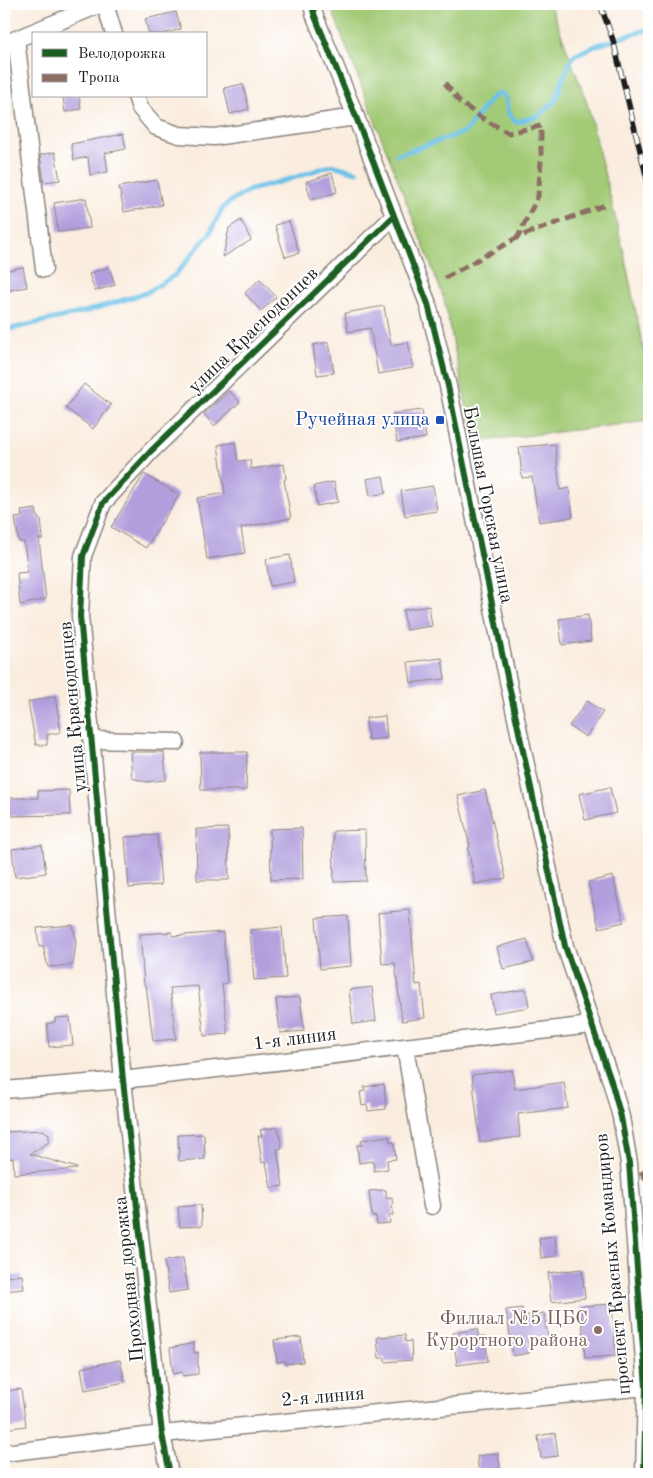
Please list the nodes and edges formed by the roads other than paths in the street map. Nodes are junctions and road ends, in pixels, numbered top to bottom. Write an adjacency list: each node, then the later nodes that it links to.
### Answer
1 (101, 4): 4 (street)
2 (105, 4): 5 (street)
3 (312, 4): 9 (street, Большая Горская улица)
4 (34, 32)
5 (113, 32)
6 (32, 33): 7 (street)
7 (10, 42): 11 (street)
8 (137, 98): 9 (street)
9 (356, 117): 10 (street, Большая Горская улица)
10 (394, 216): 12 (street, улица Краснодонцев); 14 (street, Большая Горская улица)
11 (44, 269)
12 (92, 740): 13 (street); 16 (street, улица Краснодонцев)
13 (176, 742)
14 (591, 1025): 15 (street, 1-я линия); 19 (street, проспект Красных Командиров)
15 (405, 1047): 16 (street, 1-я линия); 18 (street)
16 (123, 1080): 17 (street, 1-я линия); 20 (street, Проходная дорожка)
17 (4, 1090)
18 (432, 1206)
19 (646, 1387): 20 (street, 2-я линия); 23 (street, проспект Красных Командиров)
20 (162, 1434): 21 (street, 2-я линия); 22 (street, Проходная дорожка)
21 (4, 1453)
22 (170, 1474)
23 (644, 1474)

